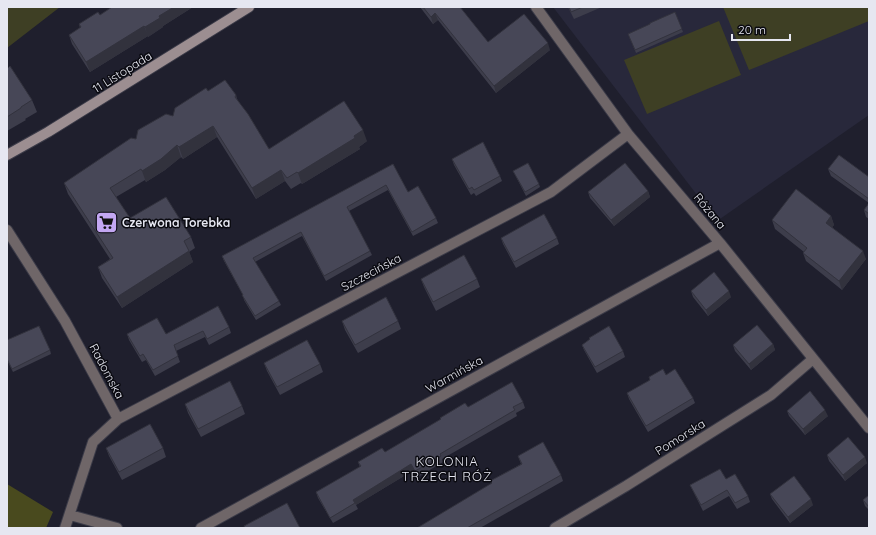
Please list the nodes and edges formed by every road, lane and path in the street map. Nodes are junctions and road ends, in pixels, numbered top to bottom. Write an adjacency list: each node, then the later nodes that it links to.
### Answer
1 (249, 7): 4 (main road, 11 Listopada)
2 (536, 7): 3 (street, Różana)
3 (628, 134): 6 (street, Różana); 8 (street, Szczecińska)
4 (7, 155)
5 (7, 230): 8 (street, Radomska)
6 (720, 243): 7 (street, Różana); 13 (street, Warmińska)
7 (813, 359): 9 (street, Różana); 14 (street, Pomorska)
8 (118, 419): 10 (street, Radomska)
9 (869, 428)
10 (70, 515): 11 (street, Radomska); 12 (street)
11 (65, 528)
12 (117, 528)
13 (201, 528)
14 (555, 528)

